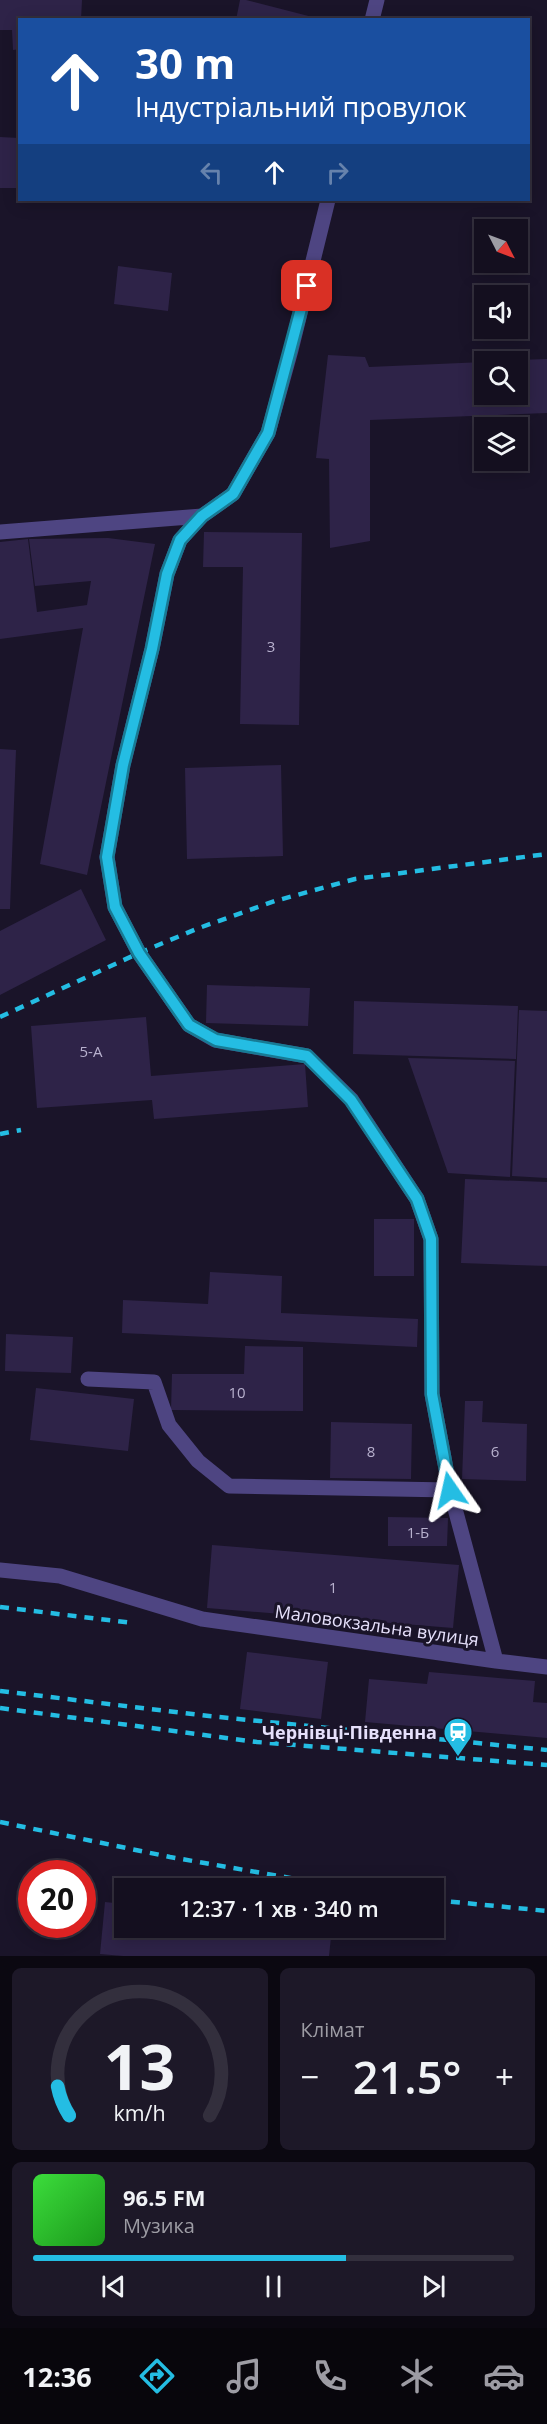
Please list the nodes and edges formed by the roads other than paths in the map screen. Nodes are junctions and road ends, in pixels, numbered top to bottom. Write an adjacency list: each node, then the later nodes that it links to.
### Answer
1 (377, 0): 2 (street)
2 (372, 18)
3 (328, 201): 4 (street)
4 (202, 516): 5 (street); 7 (street)
5 (0, 532)
6 (88, 1378): 7 (street)
7 (450, 1490): 9 (street)
8 (0, 1570): 9 (street, Маловокзальна вулиця)
9 (496, 1662): 10 (street, Маловокзальна вулиця)
10 (547, 1667)

